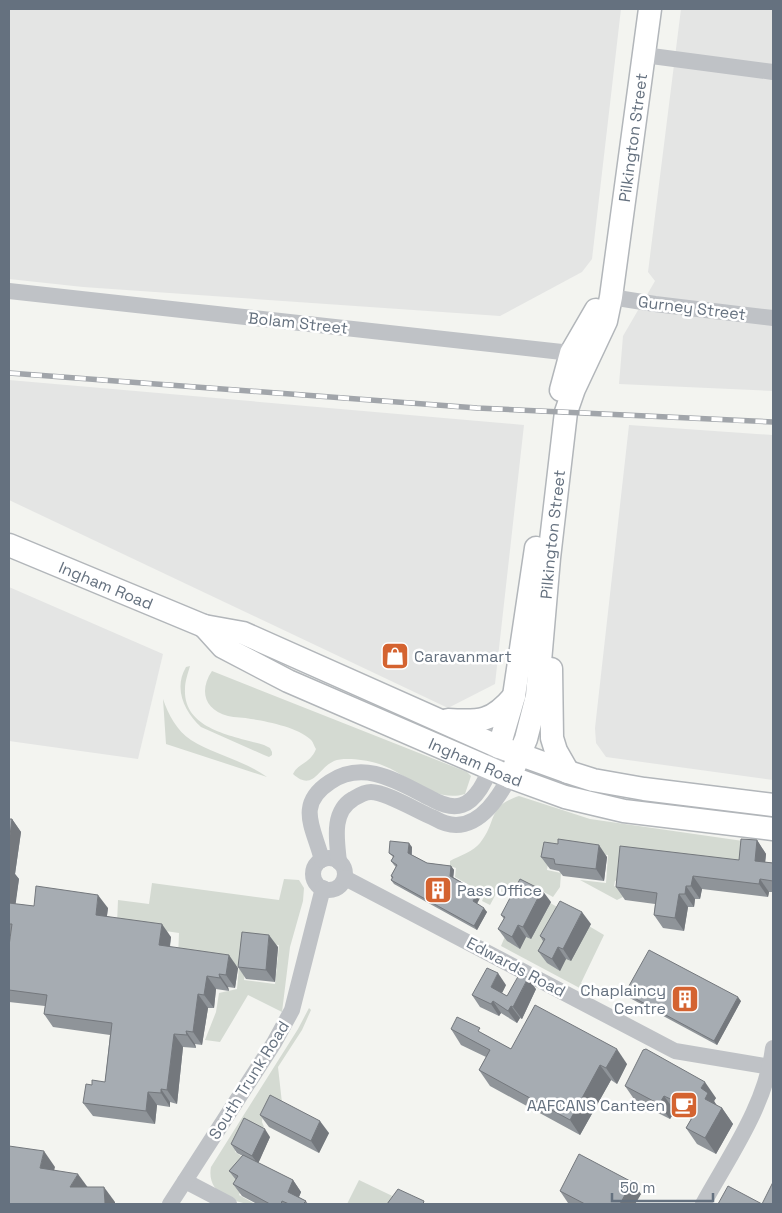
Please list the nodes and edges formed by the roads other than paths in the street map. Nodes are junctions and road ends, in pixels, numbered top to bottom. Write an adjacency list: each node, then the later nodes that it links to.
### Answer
1 (650, 9): 2 (main road, Pilkington Street)
2 (644, 55): 3 (street); 5 (main road, Pilkington Street)
3 (773, 72)
4 (9, 291): 7 (street, Bolam Street)
5 (612, 297): 6 (street, Gurney Street); 7 (main road, Pilkington Street)
6 (773, 318)
7 (579, 357): 9 (main road, Pilkington Street); 11 (main road, Pilkington Street)
8 (9, 545): 10 (main road, Ingham Road)
9 (549, 558): 14 (main road, Pilkington Street); 16 (main road)
10 (204, 626): 12 (main road, Ingham Road); 15 (main road, Ingham Road)
11 (514, 696): 12 (main road); 13 (main road, Pilkington Street)
12 (437, 719): 13 (main road, Ingham Road)
13 (500, 747): 14 (main road, Ingham Road); 15 (street, Pilkington Street)
14 (520, 756): 15 (main road, Pilkington Street); 16 (main road, Ingham Road)
15 (501, 772): 18 (main road, Ingham Road); 19 (street); 20 (street)
16 (568, 772): 17 (main road, Ingham Road)
17 (773, 805)
18 (773, 829)
19 (322, 860): 20 (street); 22 (street)
20 (339, 862): 21 (street)
21 (345, 878): 22 (street); 24 (street, Edwards Road)
22 (323, 888): 25 (street, South Trunk Road)
23 (773, 1048): 24 (street)
24 (771, 1067): 28 (street)
25 (185, 1181): 26 (street, South Trunk Road); 27 (street)
26 (170, 1204)
27 (229, 1204)
28 (703, 1204)

